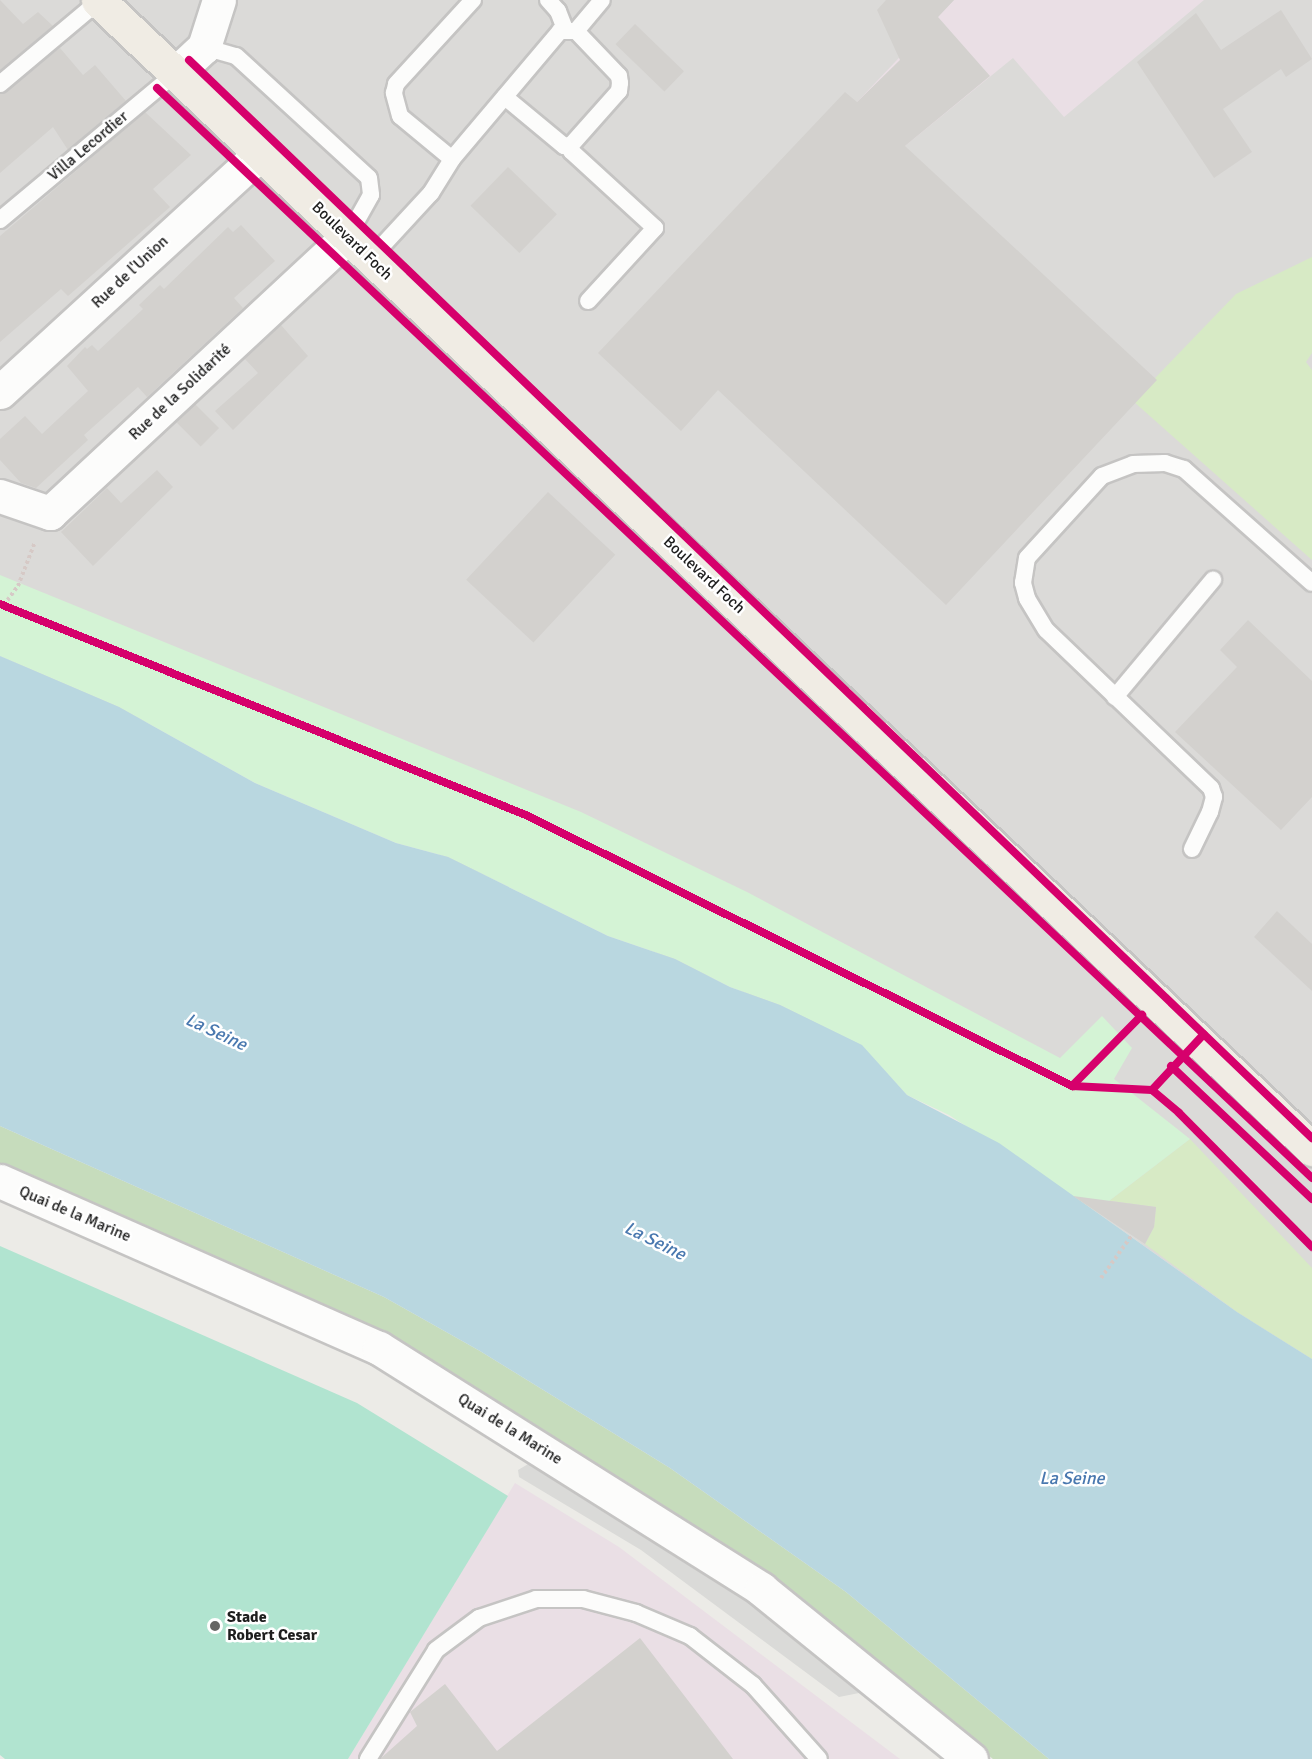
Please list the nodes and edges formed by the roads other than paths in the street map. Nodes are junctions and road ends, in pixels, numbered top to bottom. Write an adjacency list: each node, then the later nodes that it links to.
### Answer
1 (219, 0): 7 (street)
2 (473, 0): 13 (lane)
3 (548, 0): 6 (lane)
4 (602, 0): 6 (lane)
5 (99, 1): 8 (main road, Boulevard Foch); 9 (lane)
6 (570, 30): 10 (lane); 11 (lane)
7 (204, 47): 8 (street); 15 (lane)
8 (177, 72): 12 (main road, Boulevard Foch); 14 (lane, Villa Lecordier)
9 (0, 84)
10 (505, 96): 11 (lane); 13 (lane)
11 (571, 145): 16 (lane)
12 (261, 153): 15 (main road, Boulevard Foch); 17 (street, Rue de l'Union)
13 (452, 159): 15 (lane)
14 (0, 220)
15 (359, 247): 18 (street, Rue de la Solidarité); 23 (main road, Boulevard Foch)
16 (588, 301)
17 (0, 392)
18 (0, 496)
19 (1214, 580): 21 (lane)
20 (1312, 584): 21 (lane)
21 (1115, 697): 22 (lane)
22 (1192, 849)
23 (1312, 1149)
24 (0, 1181): 27 (street, Quai de la Marine)
25 (368, 1759): 26 (lane)
26 (819, 1759)
27 (971, 1759)

